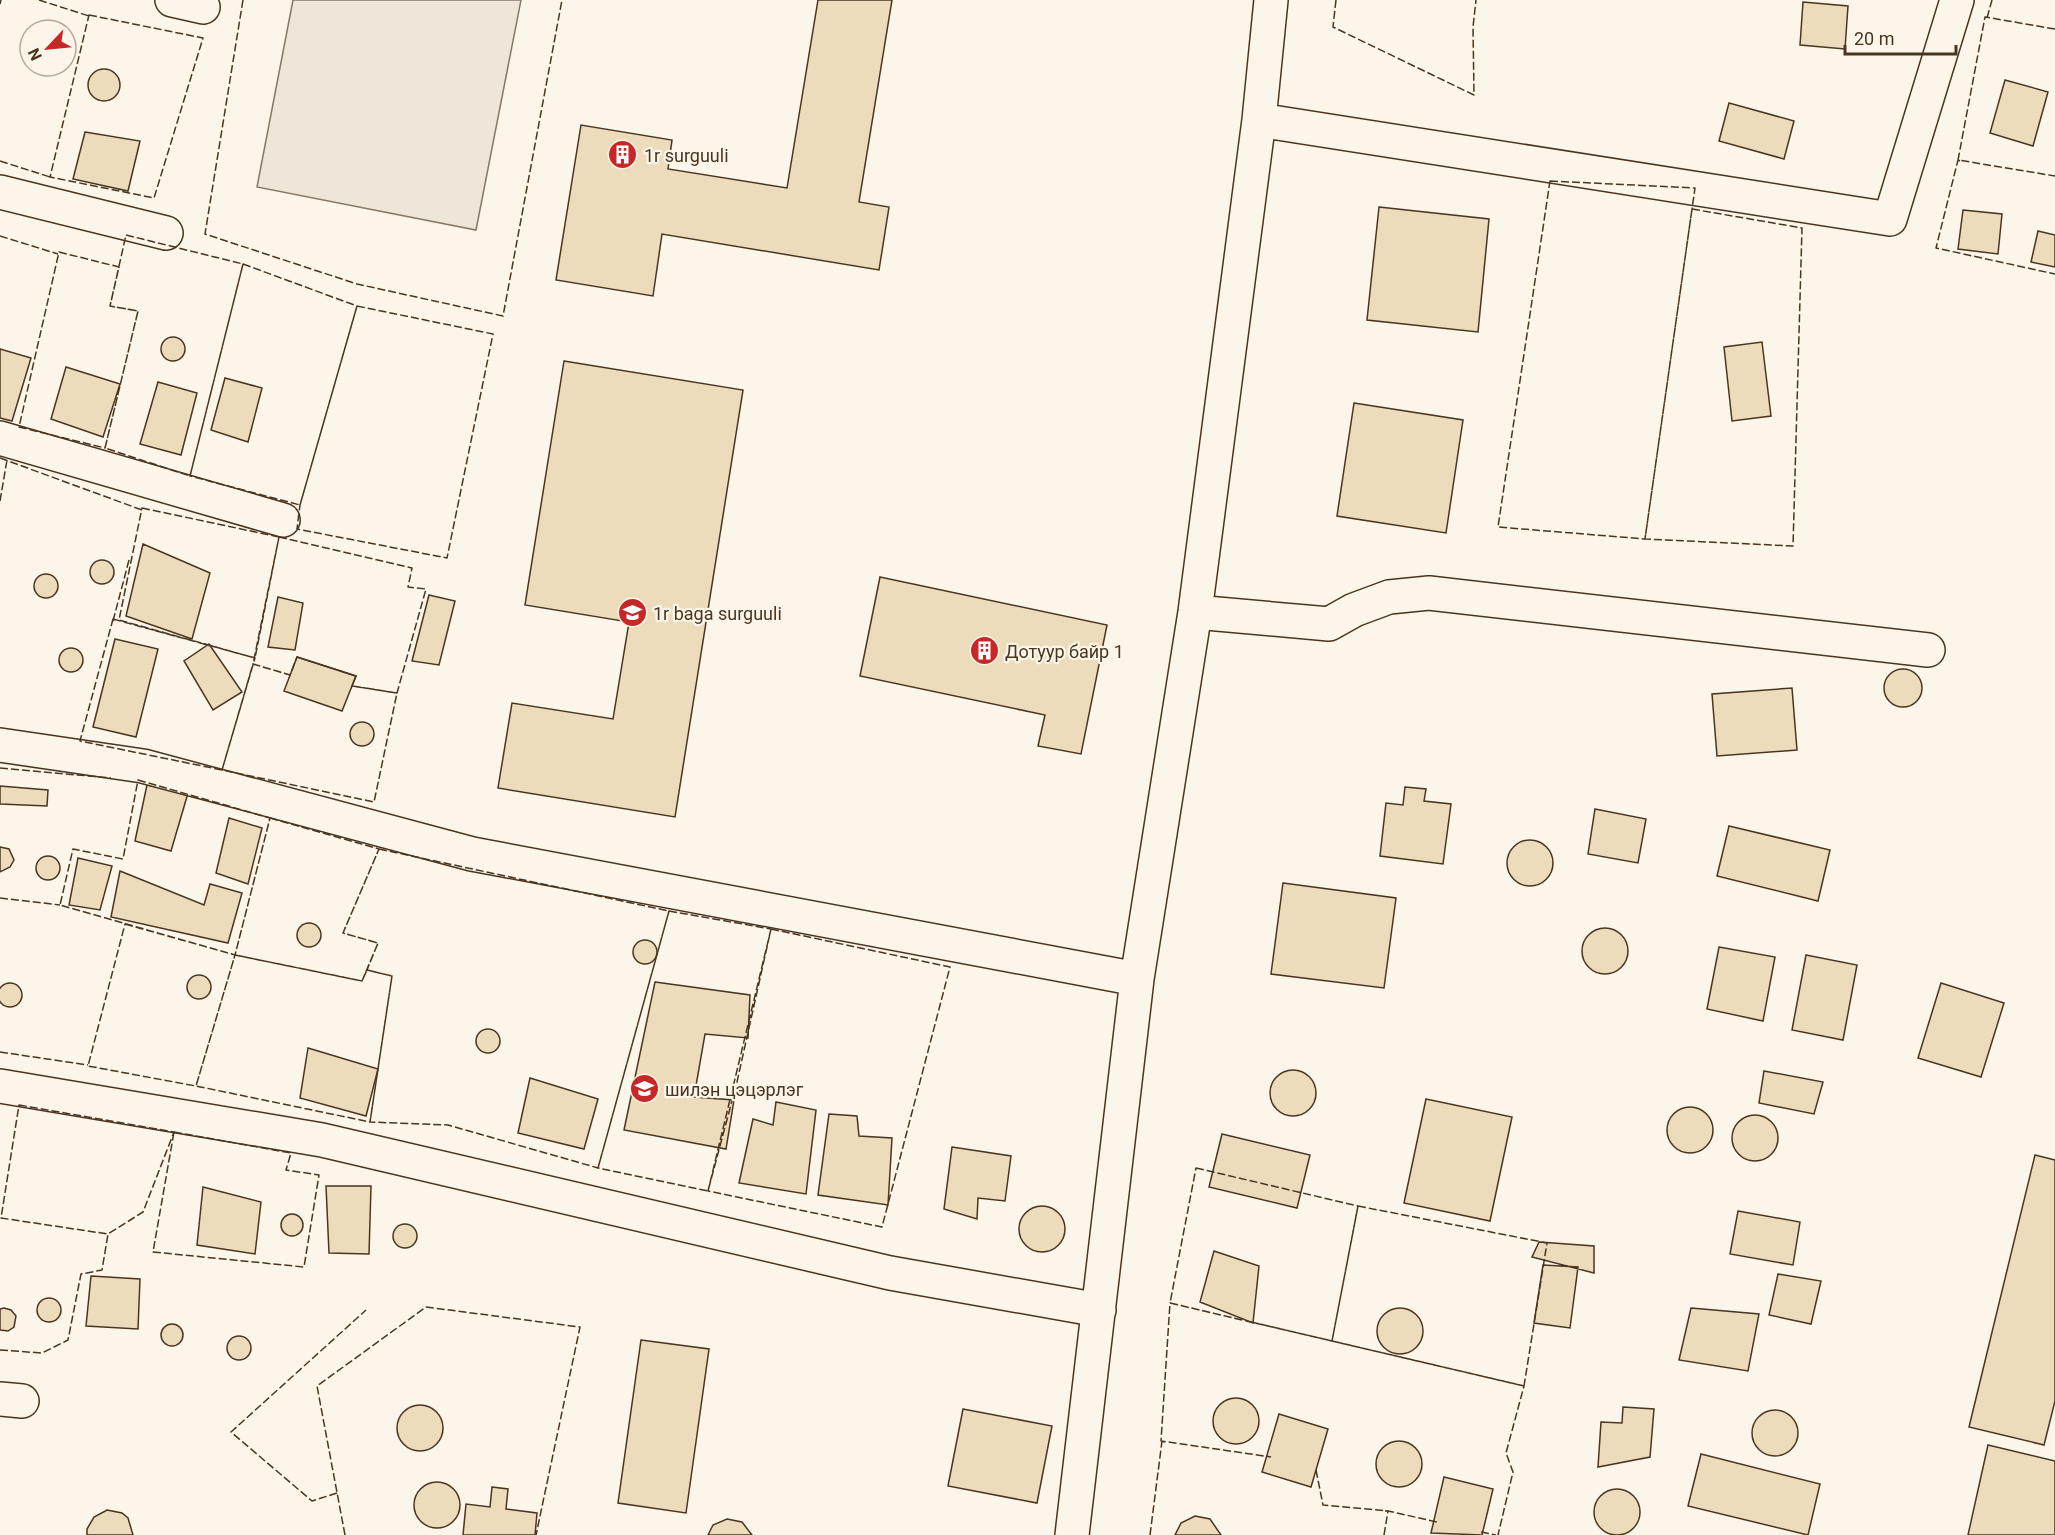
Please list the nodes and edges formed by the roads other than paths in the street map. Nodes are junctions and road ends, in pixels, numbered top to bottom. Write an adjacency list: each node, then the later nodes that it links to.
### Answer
1 (172, 0): 4 (street)
2 (1271, 0): 5 (street)
3 (1957, 0): 5 (street)
4 (203, 7)
5 (1258, 120): 10 (street)
6 (0, 192): 7 (street)
7 (166, 233)
8 (0, 438): 9 (street)
9 (283, 520)
10 (1195, 612): 11 (street); 13 (street)
11 (1928, 650)
12 (0, 745): 13 (street)
13 (1137, 979): 15 (street)
14 (0, 1086): 15 (street)
15 (1099, 1310): 16 (street)
16 (1072, 1535)

